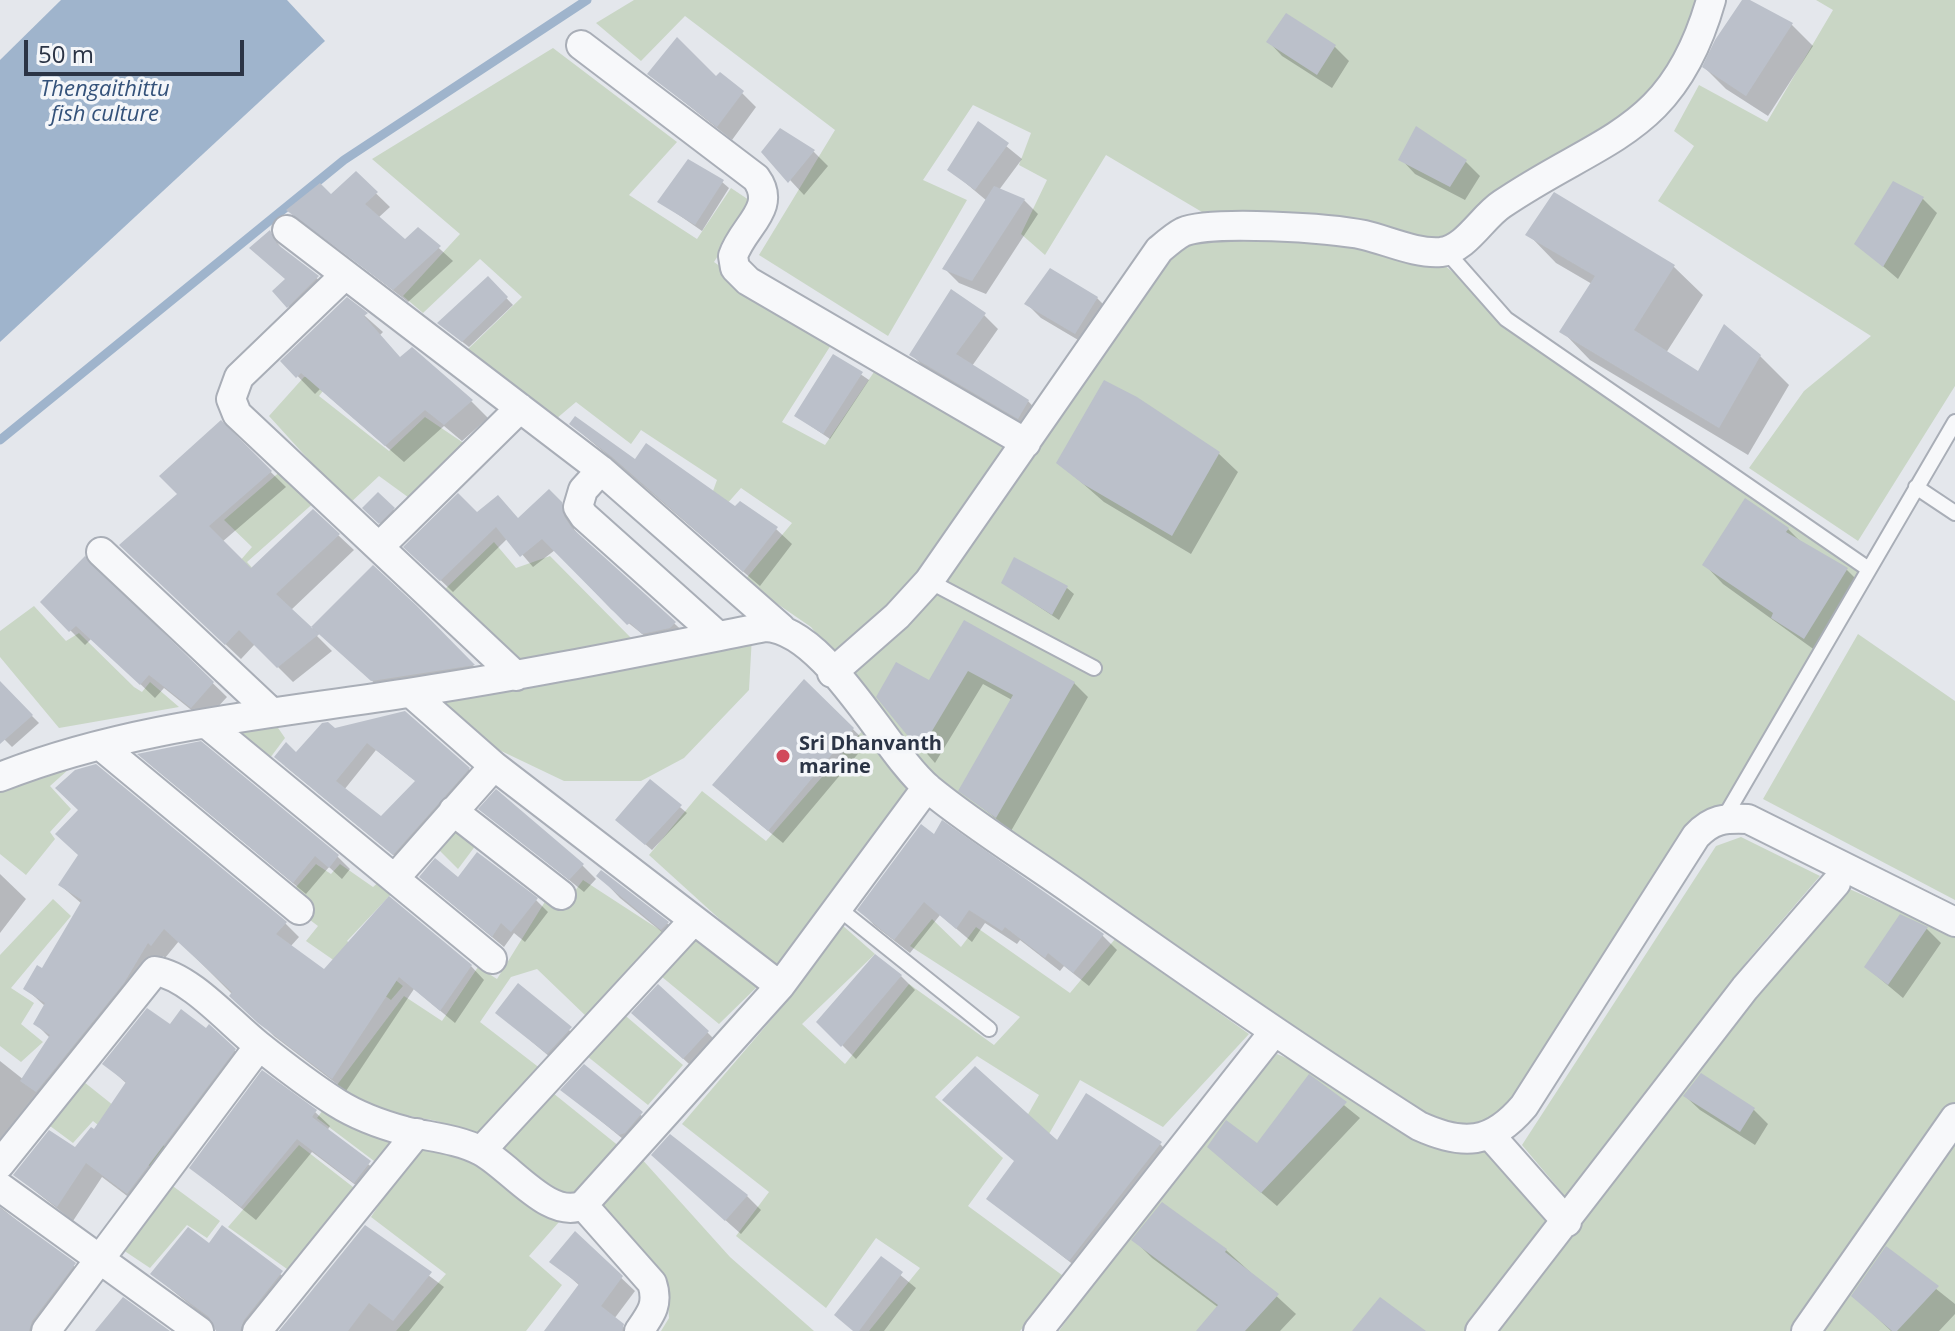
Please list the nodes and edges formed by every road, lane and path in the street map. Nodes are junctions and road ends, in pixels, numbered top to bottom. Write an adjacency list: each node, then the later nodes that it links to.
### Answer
1 (1711, 0): 4 (street)
2 (581, 45): 8 (street)
3 (287, 230): 5 (street)
4 (1446, 251): 8 (street); 14 (lane)
5 (345, 275): 6 (street); 12 (street)
6 (520, 408): 9 (street); 12 (street)
7 (1955, 422): 10 (lane)
8 (1026, 443): 15 (street)
9 (601, 470): 16 (street); 17 (street)
10 (1916, 487): 11 (lane); 14 (lane)
11 (1955, 513)
12 (380, 546): 20 (street)
13 (101, 552): 22 (street)
14 (1867, 568): 29 (lane)
15 (929, 581): 18 (lane); 19 (street)
16 (781, 628): 17 (street); 19 (street)
17 (718, 636): 20 (street)
18 (1094, 668)
19 (832, 673): 27 (street)
20 (516, 676): 21 (street)
21 (411, 693): 22 (street); 25 (street)
22 (271, 712): 23 (street)
23 (208, 725): 24 (street); 30 (street)
24 (101, 746): 26 (street); 34 (street)
25 (494, 766): 28 (street); 35 (street)
26 (0, 777)
27 (927, 787): 33 (street); 40 (street)
28 (453, 811): 30 (street); 32 (street)
29 (1724, 818): 36 (street); 44 (street)
30 (395, 878): 37 (street)
31 (1836, 883): 49 (street)
32 (561, 895)
33 (838, 908): 38 (street); 39 (lane)
34 (299, 910)
35 (694, 920): 38 (street); 45 (street)
36 (1955, 922)
37 (492, 959)
38 (780, 986): 48 (street)
39 (989, 1029)
40 (1273, 1033): 44 (street); 55 (street)
41 (259, 1046): 43 (street); 46 (street); 50 (street)
42 (1955, 1118): 57 (street)
43 (417, 1133): 45 (street); 53 (street)
44 (1490, 1135): 49 (street)
45 (481, 1151): 48 (street)
46 (0, 1164)
47 (0, 1187): 50 (street)
48 (583, 1205): 54 (street)
49 (1567, 1222): 56 (street)
50 (99, 1260): 51 (street); 52 (street)
51 (46, 1331)
52 (199, 1331)
53 (257, 1331)
54 (639, 1331)
55 (1038, 1331)
56 (1480, 1331)
57 (1806, 1331)

